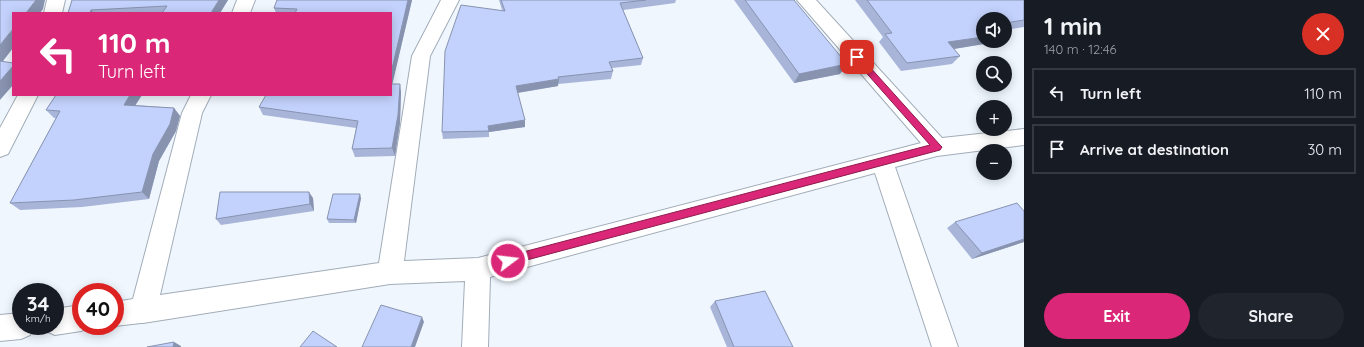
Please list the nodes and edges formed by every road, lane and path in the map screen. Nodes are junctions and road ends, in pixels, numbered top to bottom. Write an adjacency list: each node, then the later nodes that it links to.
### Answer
1 (56, 0): 5 (street)
2 (246, 0): 6 (street)
3 (450, 0): 14 (street)
4 (806, 0): 10 (street)
5 (53, 12)
6 (241, 12)
7 (27, 96): 11 (street)
8 (200, 96): 15 (street)
9 (1024, 137): 10 (street)
10 (937, 147): 12 (street)
11 (0, 148)
12 (882, 162): 13 (street); 20 (street)
13 (478, 269): 14 (street); 19 (street)
14 (390, 273): 15 (street)
15 (143, 311): 16 (street)
16 (124, 313)
17 (12, 327): 18 (street)
18 (0, 328)
19 (475, 347)
20 (945, 347)

